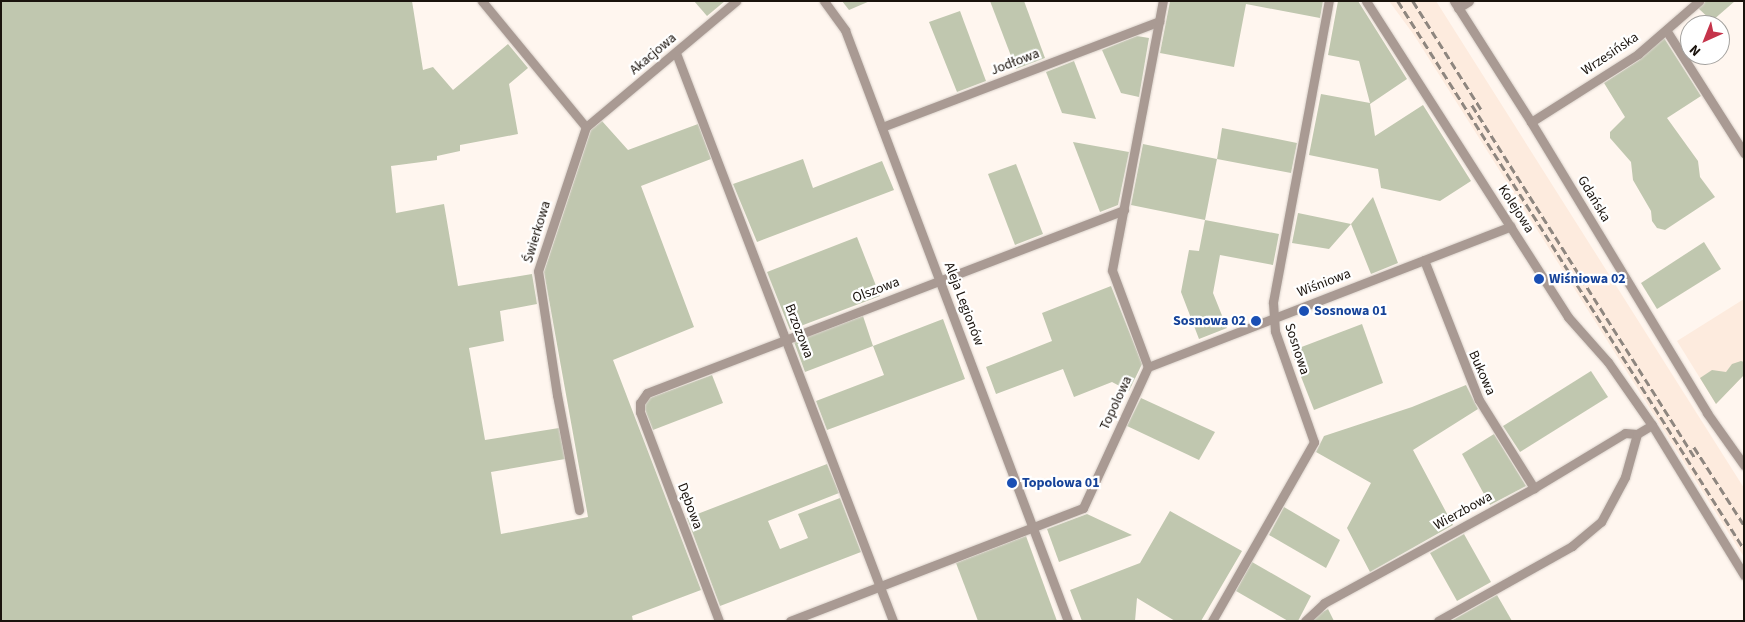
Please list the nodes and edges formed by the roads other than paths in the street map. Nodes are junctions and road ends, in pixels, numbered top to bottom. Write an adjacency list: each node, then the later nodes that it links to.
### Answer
1 (482, 1): 14 (street)
2 (736, 1): 12 (street, Akacjowa)
3 (824, 1): 15 (street, Aleja Legionów)
4 (1163, 1): 10 (street, Topolowa)
5 (1329, 1): 21 (street, Sosnowa)
6 (1366, 1): 18 (street, Kolejowa)
7 (1469, 1): 9 (street)
8 (1699, 1): 11 (street, Wrzesińska)
9 (1456, 5): 13 (street, Gdańska)
10 (1159, 21): 15 (street, Jodłowa); 17 (street, Topolowa)
11 (1666, 30): 13 (street, Wrzesińska); 16 (street)
12 (676, 53): 14 (street, Akacjowa); 22 (street, Brzozowa)
13 (1532, 122): 27 (street, Gdańska)
14 (586, 126): 29 (street, Świerkowa)
15 (882, 127): 20 (street, Aleja Legionów)
16 (1744, 153)
17 (1124, 210): 20 (street, Olszowa); 23 (street, Topolowa)
18 (1510, 226): 19 (street, Wiśniowa); 25 (street, Kolejowa)
19 (1424, 260): 21 (street, Wiśniowa); 28 (street, Bukowa)
20 (940, 280): 22 (street, Olszowa); 30 (street, Aleja Legionów)
21 (1273, 318): 23 (street, Wiśniowa); 37 (street, Sosnowa)
22 (787, 339): 24 (street, Olszowa); 32 (street, Brzozowa)
23 (1148, 367): 30 (street, Topolowa)
24 (642, 401): 33 (street, Dębowa)
25 (1652, 425): 26 (street); 31 (street, Kolejowa)
26 (1637, 434): 28 (street, Wierzbowa); 39 (street)
27 (1744, 465)
28 (1534, 488): 38 (street, Wierzbowa)
29 (579, 510)
30 (1034, 526): 32 (street, Topolowa); 36 (street, Aleja Legionów)
31 (1744, 575)
32 (880, 586): 34 (street, Topolowa); 35 (street, Brzozowa)
33 (719, 621)
34 (790, 621)
35 (893, 621)
36 (1068, 621)
37 (1212, 621)
38 (1305, 621)
39 (1438, 621)

